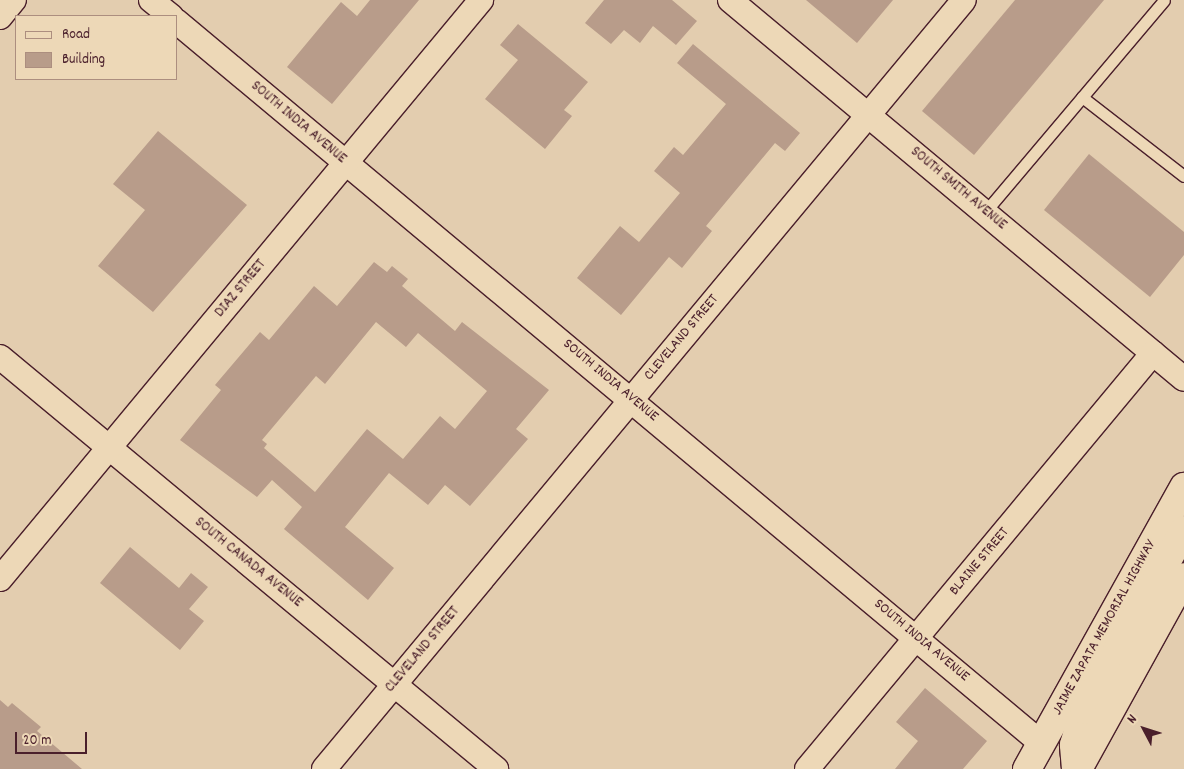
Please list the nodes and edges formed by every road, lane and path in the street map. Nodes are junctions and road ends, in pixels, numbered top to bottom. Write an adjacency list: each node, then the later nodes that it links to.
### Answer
1 (14, 0): 8 (street)
2 (151, 0): 7 (street)
3 (481, 0): 12 (street, DIAZ STREET)
4 (730, 0): 11 (street, SOUTH SMITH AVENUE)
5 (964, 0): 11 (street, CLEVELAND STREET)
6 (1164, 0): 10 (lane)
7 (169, 15)
8 (0, 17)
9 (178, 23): 12 (street, SOUTH INDIA AVENUE)
10 (1082, 97): 13 (lane); 14 (lane)
11 (868, 114): 14 (street, SOUTH SMITH AVENUE); 18 (street, CLEVELAND STREET)
12 (346, 163): 18 (street, SOUTH INDIA AVENUE); 19 (street, DIAZ STREET)
13 (1184, 176)
14 (985, 212): 15 (street, SOUTH SMITH AVENUE)
15 (1153, 353): 17 (street, SOUTH SMITH AVENUE); 24 (street, BLAINE STREET)
16 (0, 357): 19 (street, SOUTH CANADA AVENUE)
17 (1184, 379)
18 (632, 399): 24 (street, SOUTH INDIA AVENUE); 25 (street, CLEVELAND STREET)
19 (109, 448): 23 (street, DIAZ STREET); 25 (street, SOUTH CANADA AVENUE)
20 (1184, 487): 26 (main road, JAIME ZAPATA MEMORIAL HIGHWAY)
21 (1184, 530): 31 (main road)
22 (1184, 577): 31 (main road)
23 (0, 578)
24 (918, 637): 26 (street, SOUTH INDIA AVENUE); 29 (street, BLAINE STREET)
25 (395, 684): 27 (street, CLEVELAND STREET); 28 (street, SOUTH CANADA AVENUE)
26 (1043, 756): 30 (main road, JAIME ZAPATA MEMORIAL HIGHWAY)
27 (324, 769)
28 (496, 769)
29 (807, 769)
30 (1027, 769)
31 (1077, 769)

